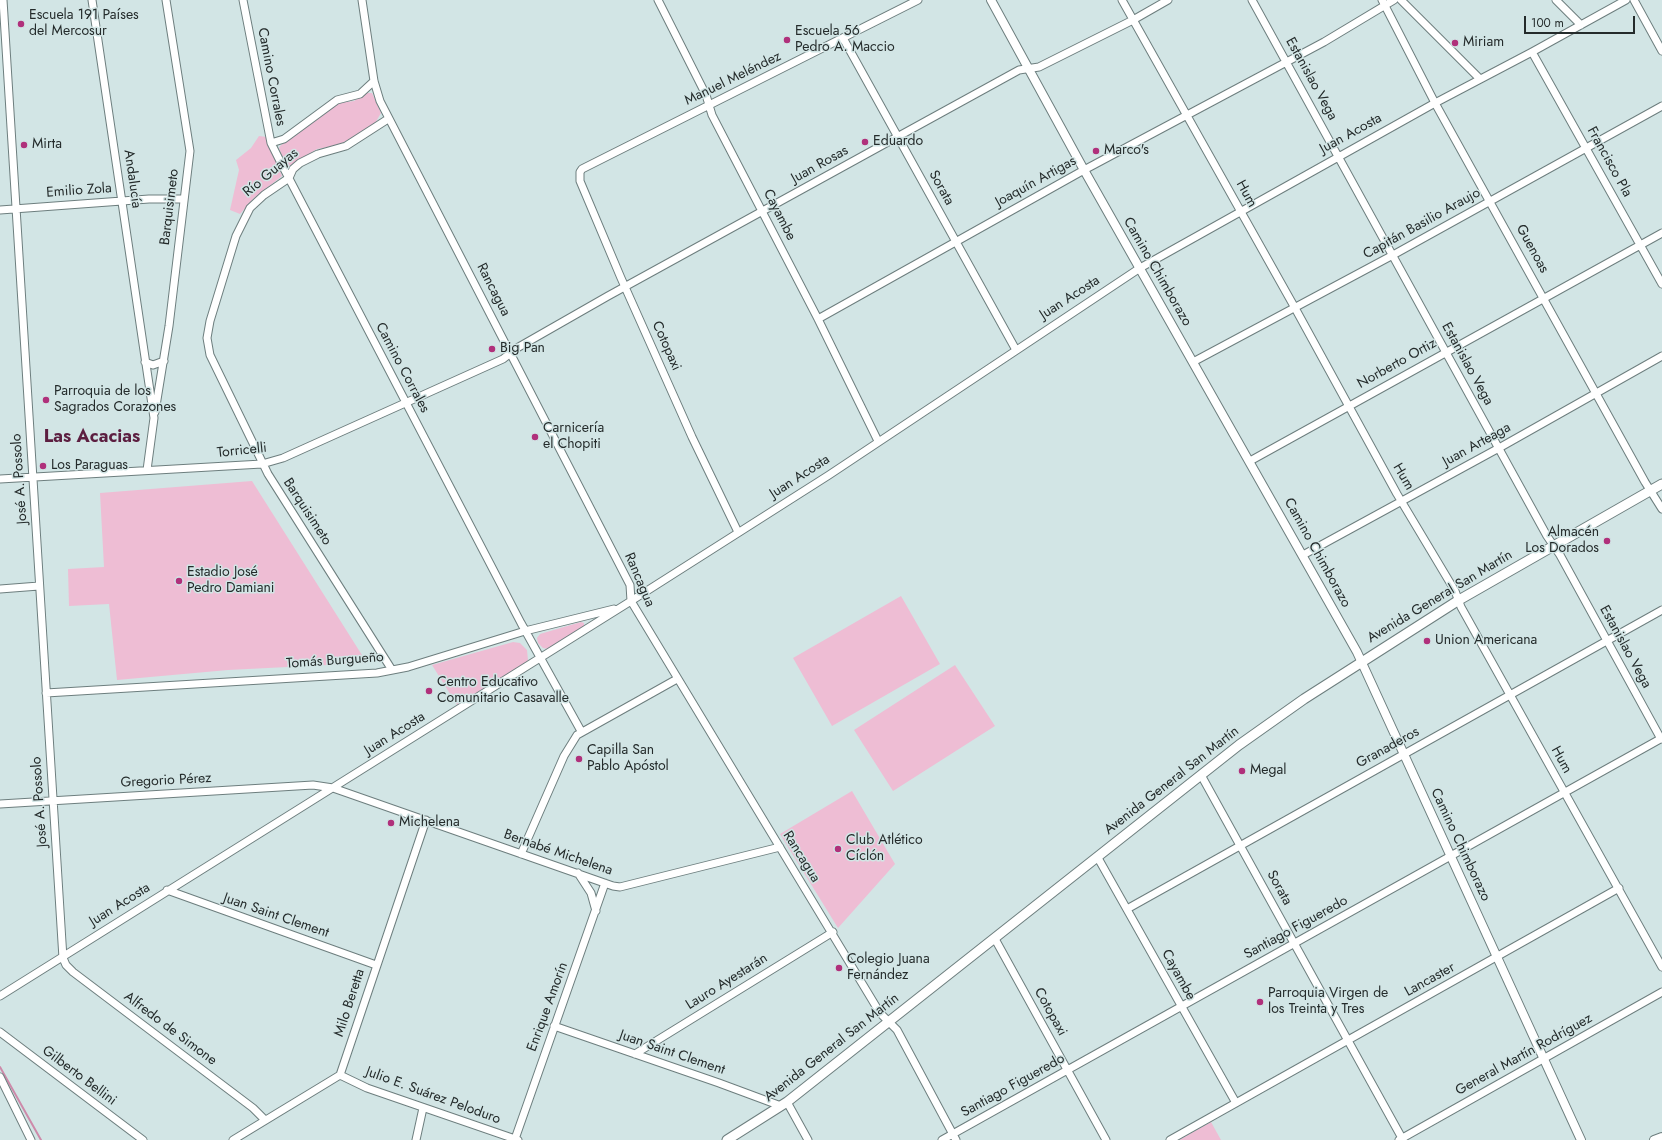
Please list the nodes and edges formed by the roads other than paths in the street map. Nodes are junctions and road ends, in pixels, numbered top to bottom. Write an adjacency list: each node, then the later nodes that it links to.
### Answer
1 (3, 0): 42 (street, José A. Possolo)
2 (92, 0): 41 (street, Andalucía)
3 (166, 0): 39 (street, Barquisimeto)
4 (243, 0): 33 (street, Camino Corrales)
5 (362, 0): 26 (street, Rancagua)
6 (658, 0): 28 (street, Cayambe)
7 (918, 0): 20 (street, Manuel Meléndez)
8 (991, 0): 24 (street, Camino Chimborazo)
9 (1122, 0): 18 (street, Hum)
10 (1168, 0): 18 (street, Juan Rosas)
11 (1252, 0): 23 (street, Estanislao Vega)
12 (1394, 0): 17 (street, Joaquín Artigas)
13 (1401, 0): 25 (street)
14 (1556, 0): 19 (street)
15 (1626, 0): 19 (street, Juan Acosta)
16 (1634, 0): 21 (street)
17 (1384, 3): 23 (street, Joaquín Artigas); 27 (street, Guenoas)
18 (1133, 20): 24 (street, Juan Rosas); 30 (street, Hum)
19 (1581, 24): 22 (street, Juan Acosta)
20 (843, 38): 28 (street, Manuel Meléndez); 32 (street, Sorata)
21 (1662, 51)
22 (1532, 52): 25 (street, Juan Acosta); 34 (street, Francisco Pla)
23 (1287, 62): 30 (street, Joaquín Artigas); 35 (street, Estanislao Vega)
24 (1028, 68): 32 (street, Juan Rosas); 37 (street, Camino Chimborazo)
25 (1480, 79): 27 (street, Juan Acosta)
26 (374, 81): 31 (street, Rancagua); 33 (street, Río Guayas)
27 (1435, 103): 35 (street, Juan Acosta); 40 (street, Guenoas)
28 (709, 105): 36 (street, Manuel Meléndez); 45 (street, Cayambe)
29 (1662, 106): 34 (street, Capitán Basilio Araujo)
30 (1187, 116): 37 (street, Joaquín Artigas); 44 (street, Hum)
31 (388, 119): 38 (street, Río Guayas); 59 (street, Rancagua)
32 (897, 137): 45 (street, Juan Rosas); 47 (street, Sorata)
33 (271, 143): 38 (street, Camino Corrales)
34 (1586, 148): 40 (street, Capitán Basilio Araujo); 48 (street, Francisco Pla)
35 (1339, 156): 44 (street, Juan Acosta); 49 (street, Estanislao Vega)
36 (582, 169): 52 (street, Cotopaxi)
37 (1084, 170): 47 (street, Joaquín Artigas); 50 (street, Camino Chimborazo)
38 (289, 178): 56 (street, Río Guayas); 65 (street, Camino Corrales)
39 (183, 199): 41 (street, Emilio Zola); 61 (street, Barquisimeto)
40 (1490, 201): 49 (street, Capitán Basilio Araujo); 53 (street, Guenoas)
41 (122, 202): 42 (street, Emilio Zola); 62 (street, Andalucía)
42 (16, 209): 43 (street, Emilio Zola); 73 (street, José A. Possolo)
43 (0, 210)
44 (1240, 211): 50 (street, Juan Acosta); 54 (street, Hum)
45 (762, 212): 52 (street, Juan Rosas); 55 (street, Cayambe)
46 (1662, 233): 48 (street, Norberto Ortiz)
47 (956, 241): 55 (street, Joaquín Artigas); 57 (street, Sorata)
48 (1640, 245): 51 (street, Francisco Pla); 53 (street, Norberto Ortiz)
49 (1393, 255): 54 (street, Capitán Basilio Araujo); 58 (street, Estanislao Vega)
50 (1140, 268): 57 (street, Juan Acosta); 63 (street, Camino Chimborazo)
51 (1662, 284)
52 (625, 287): 59 (street, Juan Rosas); 79 (street, Cotopaxi)
53 (1544, 297): 58 (street, Norberto Ortiz); 64 (street, Guenoas)
54 (1295, 308): 63 (street, Capitán Basilio Araujo); 66 (street, Hum)
55 (818, 319): 68 (street, Cayambe)
56 (207, 338): 71 (street, Barquisimeto)
57 (1016, 350): 68 (street, Juan Acosta)
58 (1445, 352): 66 (street, Norberto Ortiz); 69 (street, Estanislao Vega)
59 (511, 353): 65 (street, Torricelli); 85 (street, Rancagua)
60 (1662, 356): 64 (street, Juan Arteaga)
61 (164, 361): 62 (street); 67 (street, Barquisimeto)
62 (145, 362): 67 (street, Andalucía)
63 (1194, 362): 70 (street, Camino Chimborazo)
64 (1596, 392): 69 (street, Juan Arteaga); 76 (street, Guenoas)
65 (405, 402): 71 (street, Torricelli); 88 (street, Camino Corrales)
66 (1349, 406): 70 (street, Norberto Ortiz); 77 (street, Hum)
67 (154, 418): 72 (street, Andalucía)
68 (878, 441): 79 (street, Juan Acosta)
69 (1499, 448): 77 (street, Juan Arteaga); 80 (street, Estanislao Vega)
70 (1250, 461): 81 (street, Camino Chimborazo)
71 (262, 464): 72 (street, Torricelli); 92 (street, Barquisimeto)
72 (147, 470): 73 (street, Torricelli)
73 (33, 477): 74 (street, Torricelli); 82 (street, José A. Possolo)
74 (0, 479)
75 (1662, 484): 76 (main road, Avenida General San Martín)
76 (1650, 490): 78 (street, Guenoas); 80 (main road, Avenida General San Martín)
77 (1402, 501): 81 (street, Juan Arteaga); 84 (street, Hum)
78 (1662, 509)
79 (738, 532): 85 (street, Juan Acosta)
80 (1553, 545): 84 (main road, Avenida General San Martín); 89 (street, Estanislao Vega)
81 (1303, 555): 91 (street, Camino Chimborazo)
82 (39, 586): 83 (street); 94 (street, José A. Possolo)
83 (0, 589)
84 (1459, 600): 91 (main road, Avenida General San Martín); 95 (street, Hum)
85 (631, 601): 86 (street, Juan Acosta); 93 (street, Rancagua)
86 (618, 608): 88 (street, Tomás Burgueño); 90 (street, Juan Acosta)
87 (1662, 610): 89 (street, Granaderos)
88 (526, 631): 90 (street, Camino Corrales); 92 (street, Tomás Burgueño)
89 (1606, 641): 95 (street, Granaderos); 97 (street, Estanislao Vega)
90 (541, 659): 96 (street, Camino Corrales); 100 (street, Juan Acosta)
91 (1361, 661): 98 (street, Camino Chimborazo); 99 (main road, Avenida General San Martín)
92 (392, 670): 94 (street, Tomás Burgueño)
93 (677, 679): 96 (street); 106 (street, Rancagua)
94 (46, 693): 102 (street, José A. Possolo)
95 (1510, 695): 98 (street, Granaderos); 101 (street, Hum)
96 (581, 731): 107 (street)
97 (1661, 738): 101 (street, Santiago Figueredo)
98 (1404, 754): 105 (street, Granaderos); 108 (street, Camino Chimborazo)
99 (1201, 775): 105 (street, Sorata); 109 (main road, Avenida General San Martín)
100 (332, 788): 102 (street, Gregorio Pérez); 104 (street, Bernabé Michelena); 113 (street, Juan Acosta)
101 (1564, 793): 108 (street, Santiago Figueredo); 112 (street, Hum)
102 (52, 800): 103 (street, Gregorio Pérez); 119 (street, José A. Possolo)
103 (0, 804)
104 (426, 820): 107 (street, Bernabé Michelena); 121 (street, Milo Beretta)
105 (1240, 846): 114 (street, Granaderos); 118 (street, Sorata)
106 (780, 847): 111 (street, Bernabé Michelena); 116 (street, Rancagua)
107 (521, 854): 110 (street, Bernabé Michelena)
108 (1451, 856): 118 (street, Santiago Figueredo); 120 (street, Camino Chimborazo)
109 (1098, 858): 114 (street, Cayambe); 117 (main road, Avenida General San Martín)
110 (578, 873): 111 (street, Bernabé Michelena); 115 (street)
111 (606, 883): 115 (street, Enrique Amorín)
112 (1619, 888): 120 (street, Lancaster); 122 (street, Hum)
113 (167, 890): 119 (street, Juan Acosta); 121 (street, Juan Saint Clement)
114 (1127, 909): 125 (street, Cayambe)
115 (596, 911): 127 (street, Enrique Amorín)
116 (832, 932): 126 (street, Rancagua); 130 (street, Lauro Ayestarán)
117 (995, 939): 126 (main road, Avenida General San Martín); 132 (street, Cotopaxi)
118 (1294, 943): 125 (street, Santiago Figueredo); 129 (street, Sorata)
119 (63, 956): 124 (street, Juan Acosta); 138 (street, Alfredo de Simone)
120 (1497, 958): 129 (street, Lancaster); 131 (street, Camino Chimborazo)
121 (376, 965): 133 (street, Milo Beretta)
122 (1662, 967)
123 (1662, 992): 131 (street, General Martín Rodríguez)
124 (0, 996)
125 (1181, 1007): 132 (street, Santiago Figueredo); 135 (street, Cayambe)
126 (889, 1022): 136 (main road, Avenida General San Martín); 139 (street, Rancagua)
127 (554, 1026): 130 (street, Juan Saint Clement); 146 (street, Enrique Amorín)
128 (0, 1032): 143 (street, Gilberto Bellini)
129 (1348, 1041): 135 (street, Lancaster); 141 (street, Sorata)
130 (635, 1054): 136 (street, Juan Saint Clement)
131 (1544, 1059): 141 (street, General Martín Rodríguez); 152 (street, Camino Chimborazo)
132 (1067, 1070): 139 (street, Santiago Figueredo); 150 (street, Cotopaxi)
133 (340, 1075): 137 (street, Julio E. Suárez Peloduro); 138 (street)
134 (0, 1077): 142 (street)
135 (1236, 1103): 151 (street, Lancaster)
136 (784, 1104): 147 (main road, Avenida General San Martín); 148 (street)
137 (423, 1108): 145 (street); 146 (street, Julio E. Suárez Peloduro)
138 (265, 1120): 144 (street)
139 (954, 1137): 149 (street, Santiago Figueredo)
140 (1662, 1138): 153 (street)
141 (1401, 1139)
142 (32, 1140)
143 (143, 1140)
144 (233, 1140)
145 (416, 1140)
146 (516, 1140)
147 (727, 1140)
148 (808, 1140)
149 (942, 1140)
150 (1106, 1140)
151 (1170, 1140)
152 (1581, 1140)
153 (1654, 1140)

